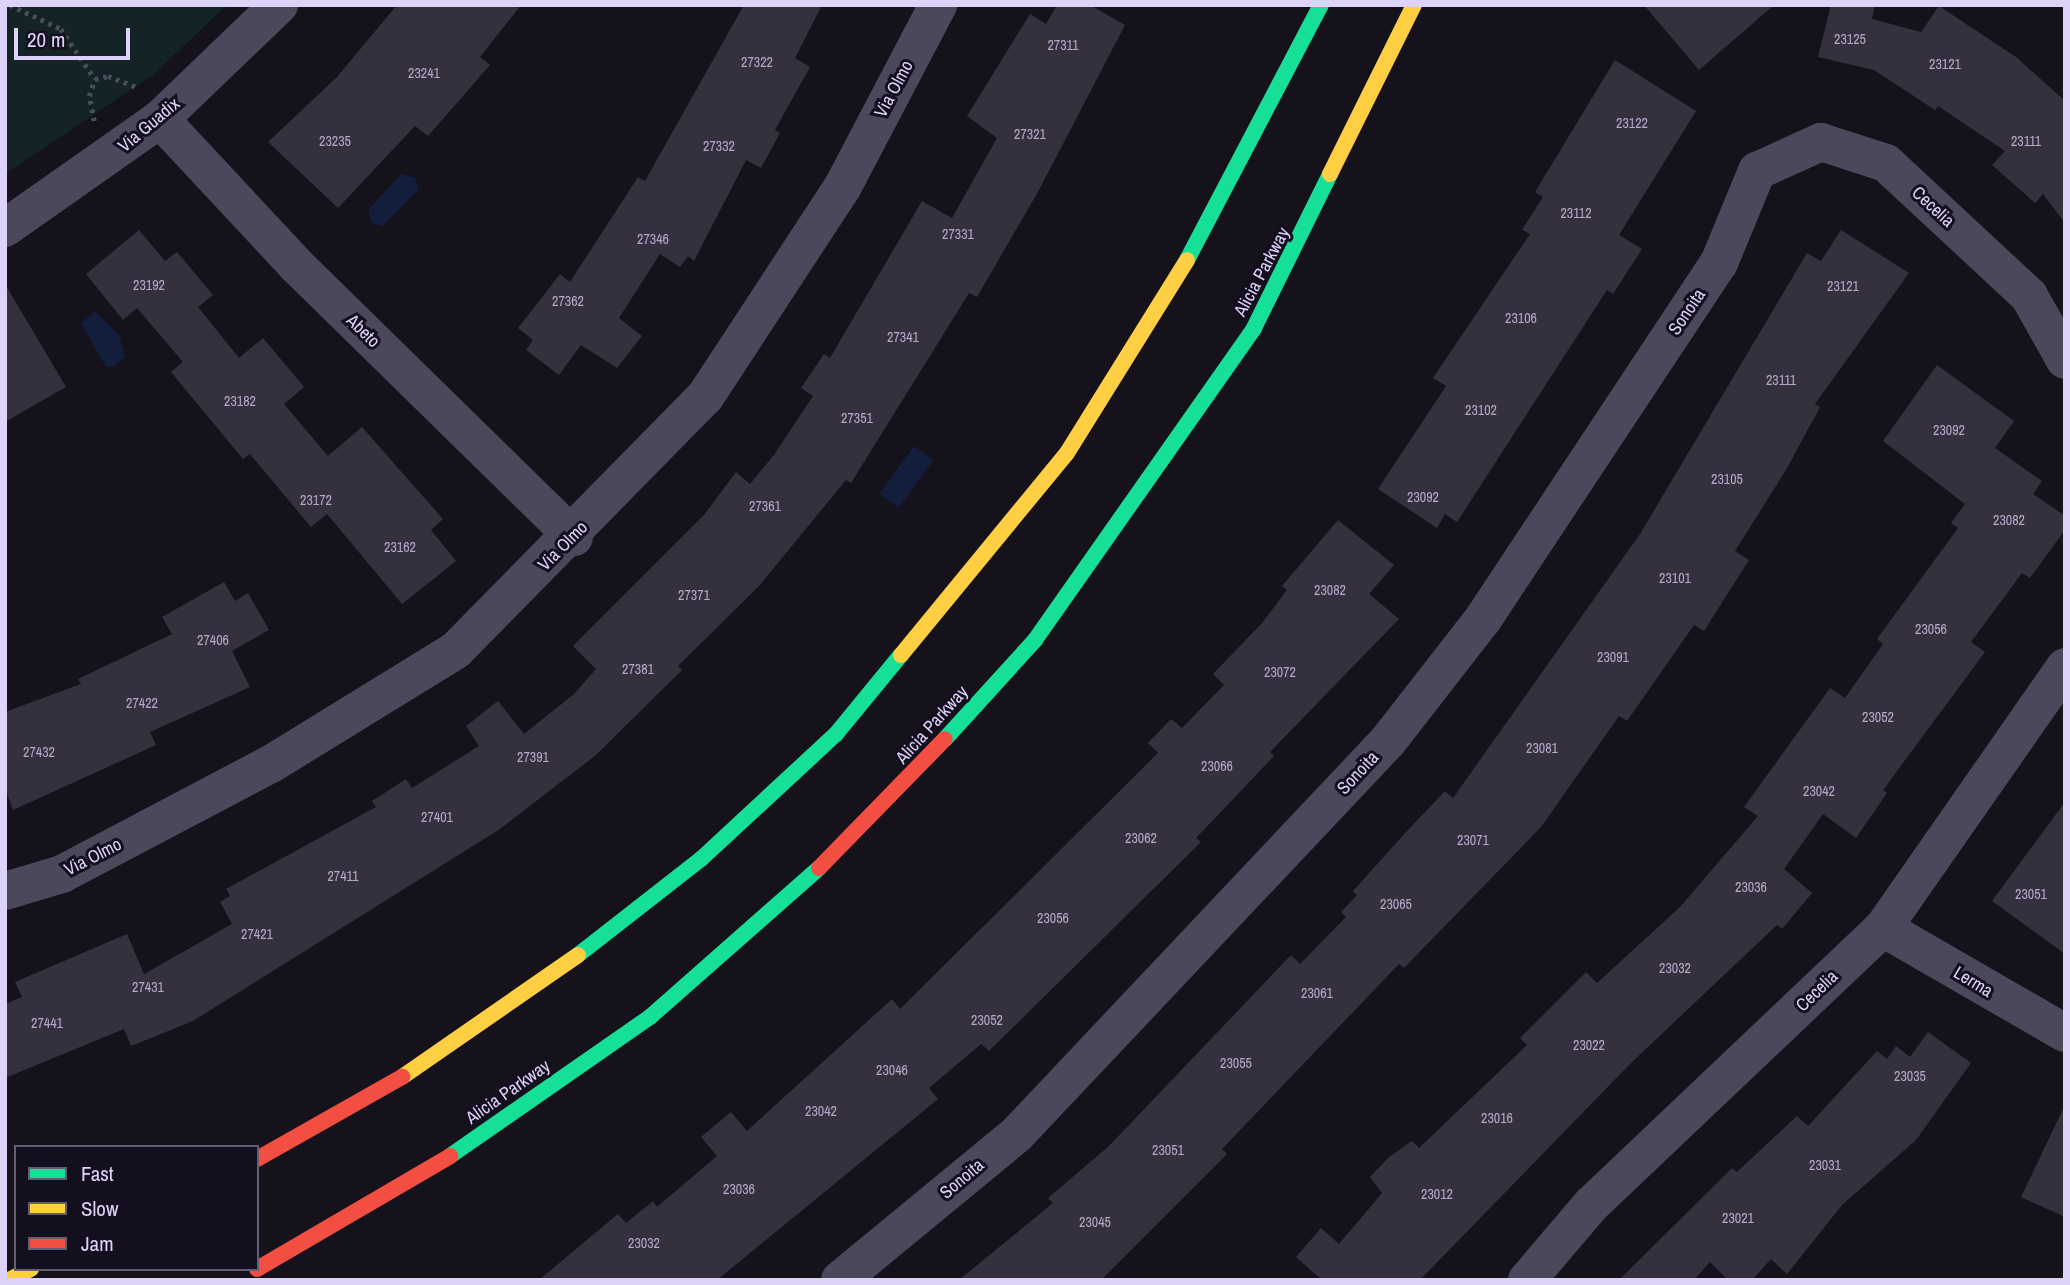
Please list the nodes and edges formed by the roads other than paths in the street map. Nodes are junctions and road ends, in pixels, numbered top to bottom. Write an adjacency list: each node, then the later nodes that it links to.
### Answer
1 (279, 5): 5 (street, Via Guadix)
2 (938, 5): 9 (street, Via Olmo)
3 (1321, 5): 14 (main road)
4 (1414, 5): 15 (main road, Alicia Parkway)
5 (163, 116): 7 (street, Via Guadix); 9 (street, Abeto)
6 (1757, 171): 8 (street, Cecelia); 20 (street, Sonoita)
7 (5, 228)
8 (2065, 360)
9 (574, 537): 11 (street, Via Olmo)
10 (2065, 667): 12 (street, Cecelia)
11 (5, 891)
12 (1883, 928): 13 (street, Lerma); 21 (street, Cecelia)
13 (2065, 1033)
14 (259, 1157)
15 (259, 1268)
16 (28, 1271): 18 (main road)
17 (253, 1271): 19 (main road, Alicia Parkway)
18 (9, 1280)
19 (236, 1280)
20 (841, 1280)
21 (1527, 1280)

